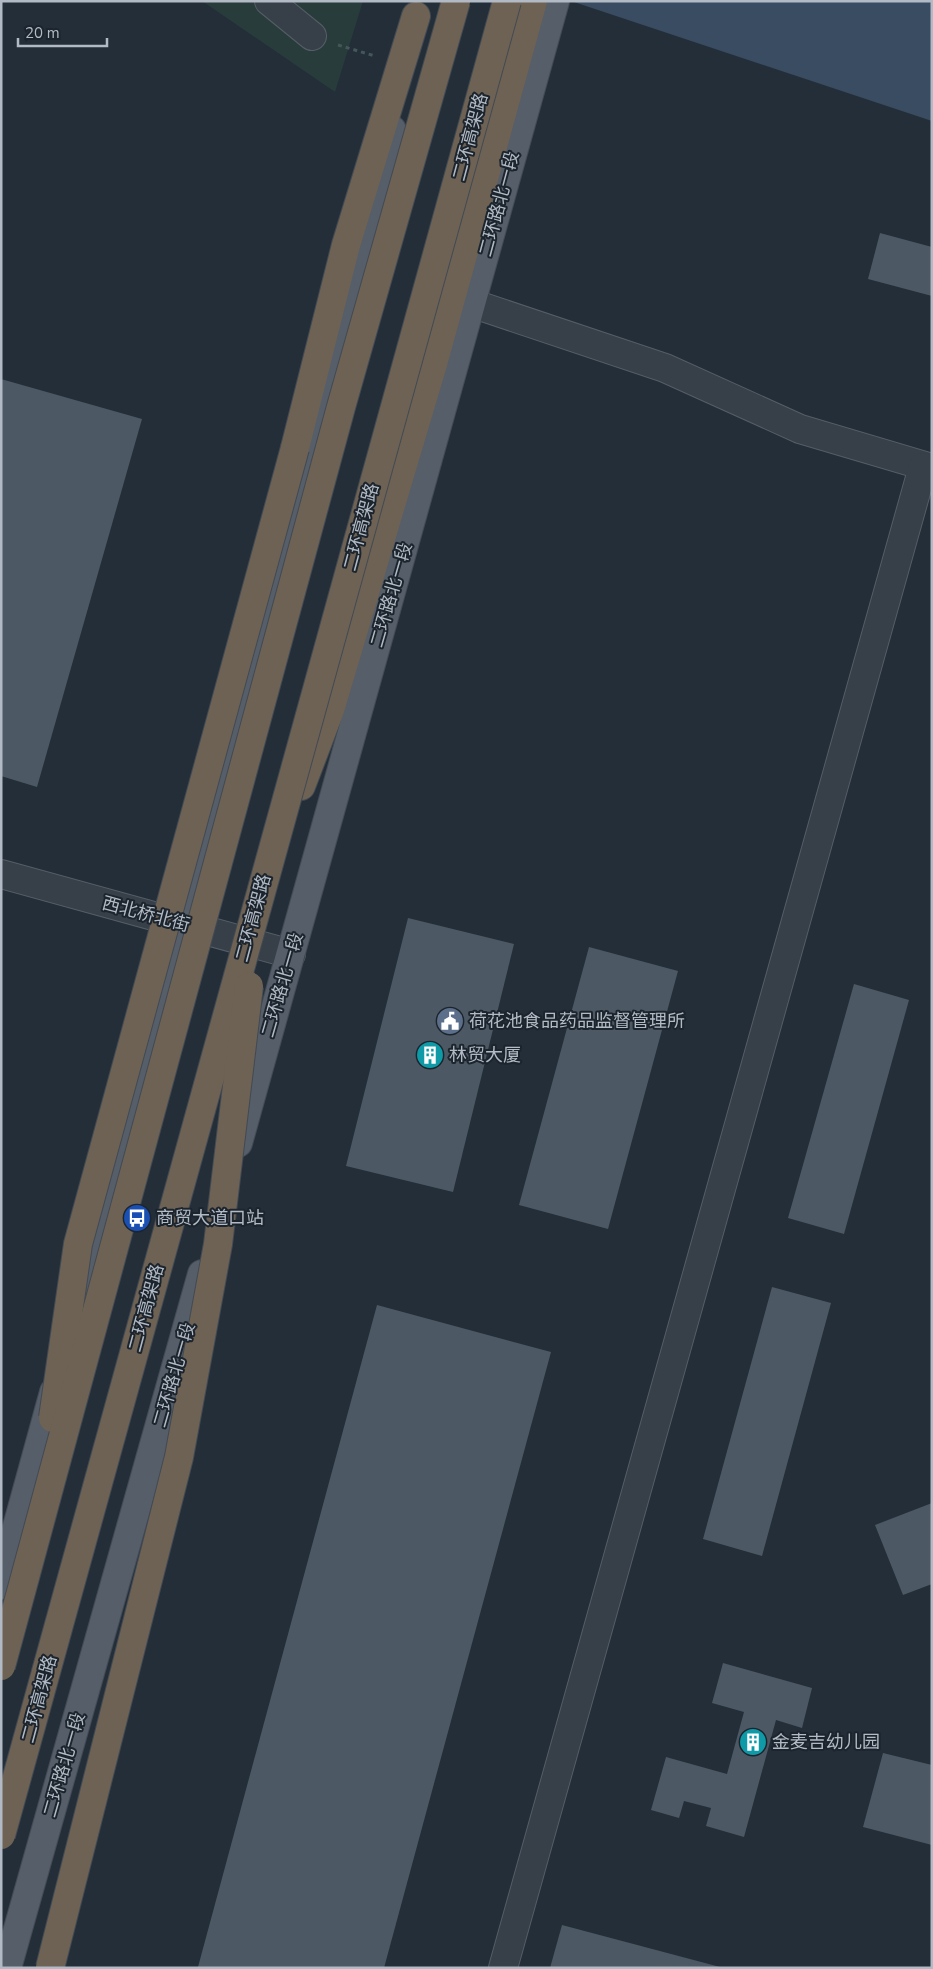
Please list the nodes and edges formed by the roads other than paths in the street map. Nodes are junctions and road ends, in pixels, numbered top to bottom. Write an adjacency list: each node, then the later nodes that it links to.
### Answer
1 (269, 1): 6 (street)
2 (456, 1): 13 (highway, bridge)
3 (507, 1): 10 (highway, 二环高架路, bridge)
4 (546, 7): 7 (main road, 二环路北一段); 10 (highway, bridge)
5 (418, 9): 11 (main road); 13 (highway, bridge)
6 (312, 36)
7 (472, 303): 8 (street); 12 (main road, 二环路北一段)
8 (927, 467): 20 (street)
9 (1, 874): 11 (street, 西北桥北街)
10 (260, 895): 17 (highway, 二环高架路, bridge); 19 (highway, bridge)
11 (182, 924): 12 (street, 西北桥北街); 14 (main road)
12 (291, 954): 18 (main road, 二环路北一段)
13 (37, 1533): 14 (highway, bridge)
14 (11, 1589): 15 (highway, bridge); 16 (highway, bridge)
15 (1, 1642)
16 (1, 1666)
17 (1, 1835)
18 (7, 1968)
19 (50, 1968)
20 (504, 1968)

